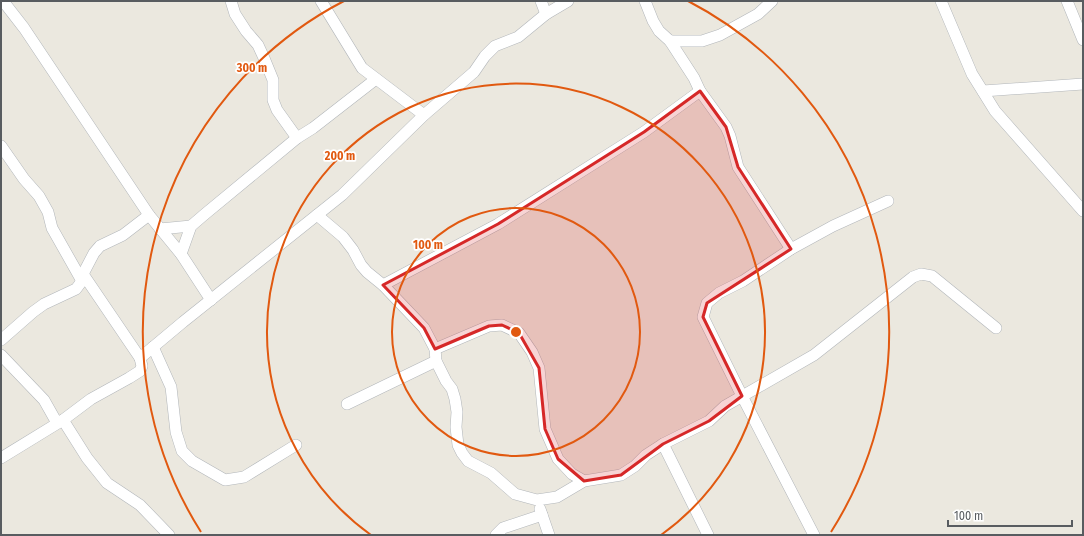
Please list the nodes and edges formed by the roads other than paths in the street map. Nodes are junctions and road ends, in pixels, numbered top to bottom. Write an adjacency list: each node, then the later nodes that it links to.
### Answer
1 (3, 1): 22 (street)
2 (231, 1): 18 (street)
3 (321, 1): 13 (street)
4 (541, 1): 10 (street)
5 (568, 1): 10 (street)
6 (645, 1): 12 (street)
7 (772, 1): 12 (street)
8 (941, 1): 16 (street)
9 (1067, 1): 11 (street)
10 (546, 14): 17 (street)
11 (1083, 40)
12 (670, 41): 15 (street)
13 (376, 79): 17 (street); 18 (street)
14 (1083, 84): 16 (street)
15 (700, 91): 26 (street); 29 (street)
16 (983, 91): 21 (street)
17 (424, 115): 23 (street)
18 (297, 138): 24 (street)
19 (1, 146): 28 (street)
20 (888, 201): 26 (street)
21 (1083, 211)
22 (149, 215): 25 (street); 28 (street)
23 (317, 215): 29 (street); 30 (street)
24 (190, 226): 25 (street); 27 (street)
25 (160, 229): 27 (street)
26 (791, 249): 38 (street)
27 (181, 254): 30 (street)
28 (82, 277): 32 (street); 36 (street)
29 (383, 285): 34 (street)
30 (211, 300): 33 (street)
31 (996, 328): 38 (street)
32 (1, 340)
33 (153, 347): 36 (street); 42 (street)
34 (435, 349): 37 (street); 44 (street)
35 (1, 355): 40 (street)
36 (140, 358): 40 (street)
37 (436, 361): 39 (street); 45 (street)
38 (742, 396): 41 (street); 51 (street)
39 (347, 404)
40 (60, 421): 43 (street); 47 (street)
41 (663, 444): 44 (street); 50 (street)
42 (296, 445)
43 (1, 458)
44 (584, 481): 45 (street)
45 (537, 500): 46 (street)
46 (542, 515): 48 (street); 49 (street)
47 (169, 535)
48 (496, 535)
49 (549, 535)
50 (708, 535)
51 (814, 535)

